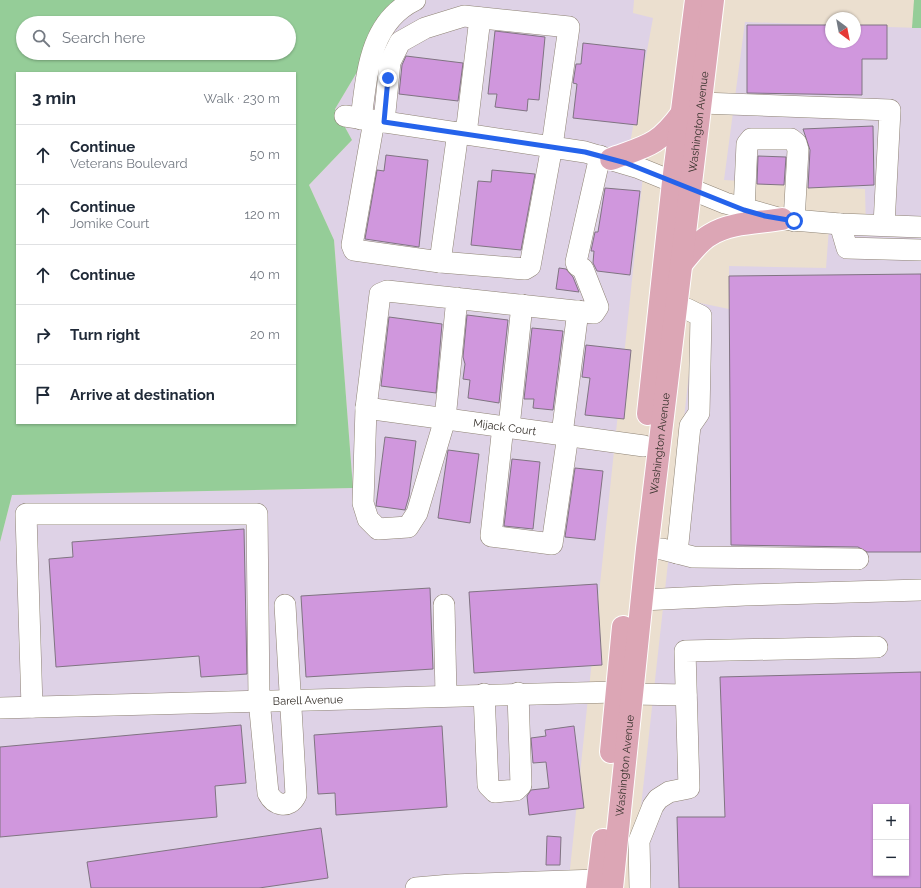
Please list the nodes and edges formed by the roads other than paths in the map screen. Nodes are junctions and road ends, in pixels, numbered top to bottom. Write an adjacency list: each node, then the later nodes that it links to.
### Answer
1 (415, 0): 7 (street)
2 (696, 0): 6 (main road, Washington Avenue)
3 (713, 0): 5 (main road, Washington Avenue)
4 (480, 18): 7 (street); 8 (street); 9 (street)
5 (701, 103): 11 (main road, Washington Avenue); 15 (street)
6 (682, 113): 10 (main road); 11 (main road, Washington Avenue)
7 (366, 119): 8 (street); 18 (street)
8 (462, 133): 9 (street); 18 (street)
9 (552, 146): 10 (street); 18 (street)
10 (606, 157): 11 (street); 23 (street)
11 (682, 186): 12 (street); 19 (main road, Washington Avenue); 28 (main road, Washington Avenue)
12 (744, 210): 13 (street); 13 (street)
13 (788, 220): 14 (street); 19 (main road)
14 (840, 224): 15 (street); 17 (street)
15 (884, 225): 16 (street)
16 (921, 227)
17 (921, 250)
18 (440, 262)
19 (680, 266): 22 (main road, Washington Avenue)
20 (457, 298): 21 (street); 24 (street); 25 (street)
21 (522, 305): 23 (street); 26 (street)
22 (675, 307): 29 (main road, Washington Avenue); 30 (street)
23 (578, 311): 27 (street)
24 (366, 408): 25 (street, Mijack Court); 25 (street)
25 (445, 419): 26 (street, Mijack Court)
26 (506, 427): 27 (street, Mijack Court); 27 (street)
27 (565, 434): 28 (street, Mijack Court)
28 (644, 446): 38 (main road, Washington Avenue)
29 (647, 549): 30 (street); 33 (main road, Washington Avenue)
30 (677, 553): 31 (street)
31 (858, 559)
32 (921, 590): 33 (street)
33 (642, 600): 38 (main road, Washington Avenue)
34 (285, 605): 43 (street)
35 (444, 605): 40 (street)
36 (877, 647): 41 (street)
37 (518, 693): 38 (street, Barell Avenue); 39 (street, Barell Avenue); 39 (street)
38 (624, 693): 41 (street, Barell Avenue); 46 (main road, Washington Avenue)
39 (484, 694): 40 (street, Barell Avenue)
40 (446, 695): 43 (street, Barell Avenue)
41 (686, 695): 48 (street)
42 (259, 700): 43 (street, Barell Avenue); 43 (street); 44 (street, Barell Avenue); 44 (street)
43 (291, 700)
44 (32, 707): 45 (street, Barell Avenue)
45 (0, 708)
46 (602, 885): 47 (street)
47 (416, 888)
48 (640, 888)

